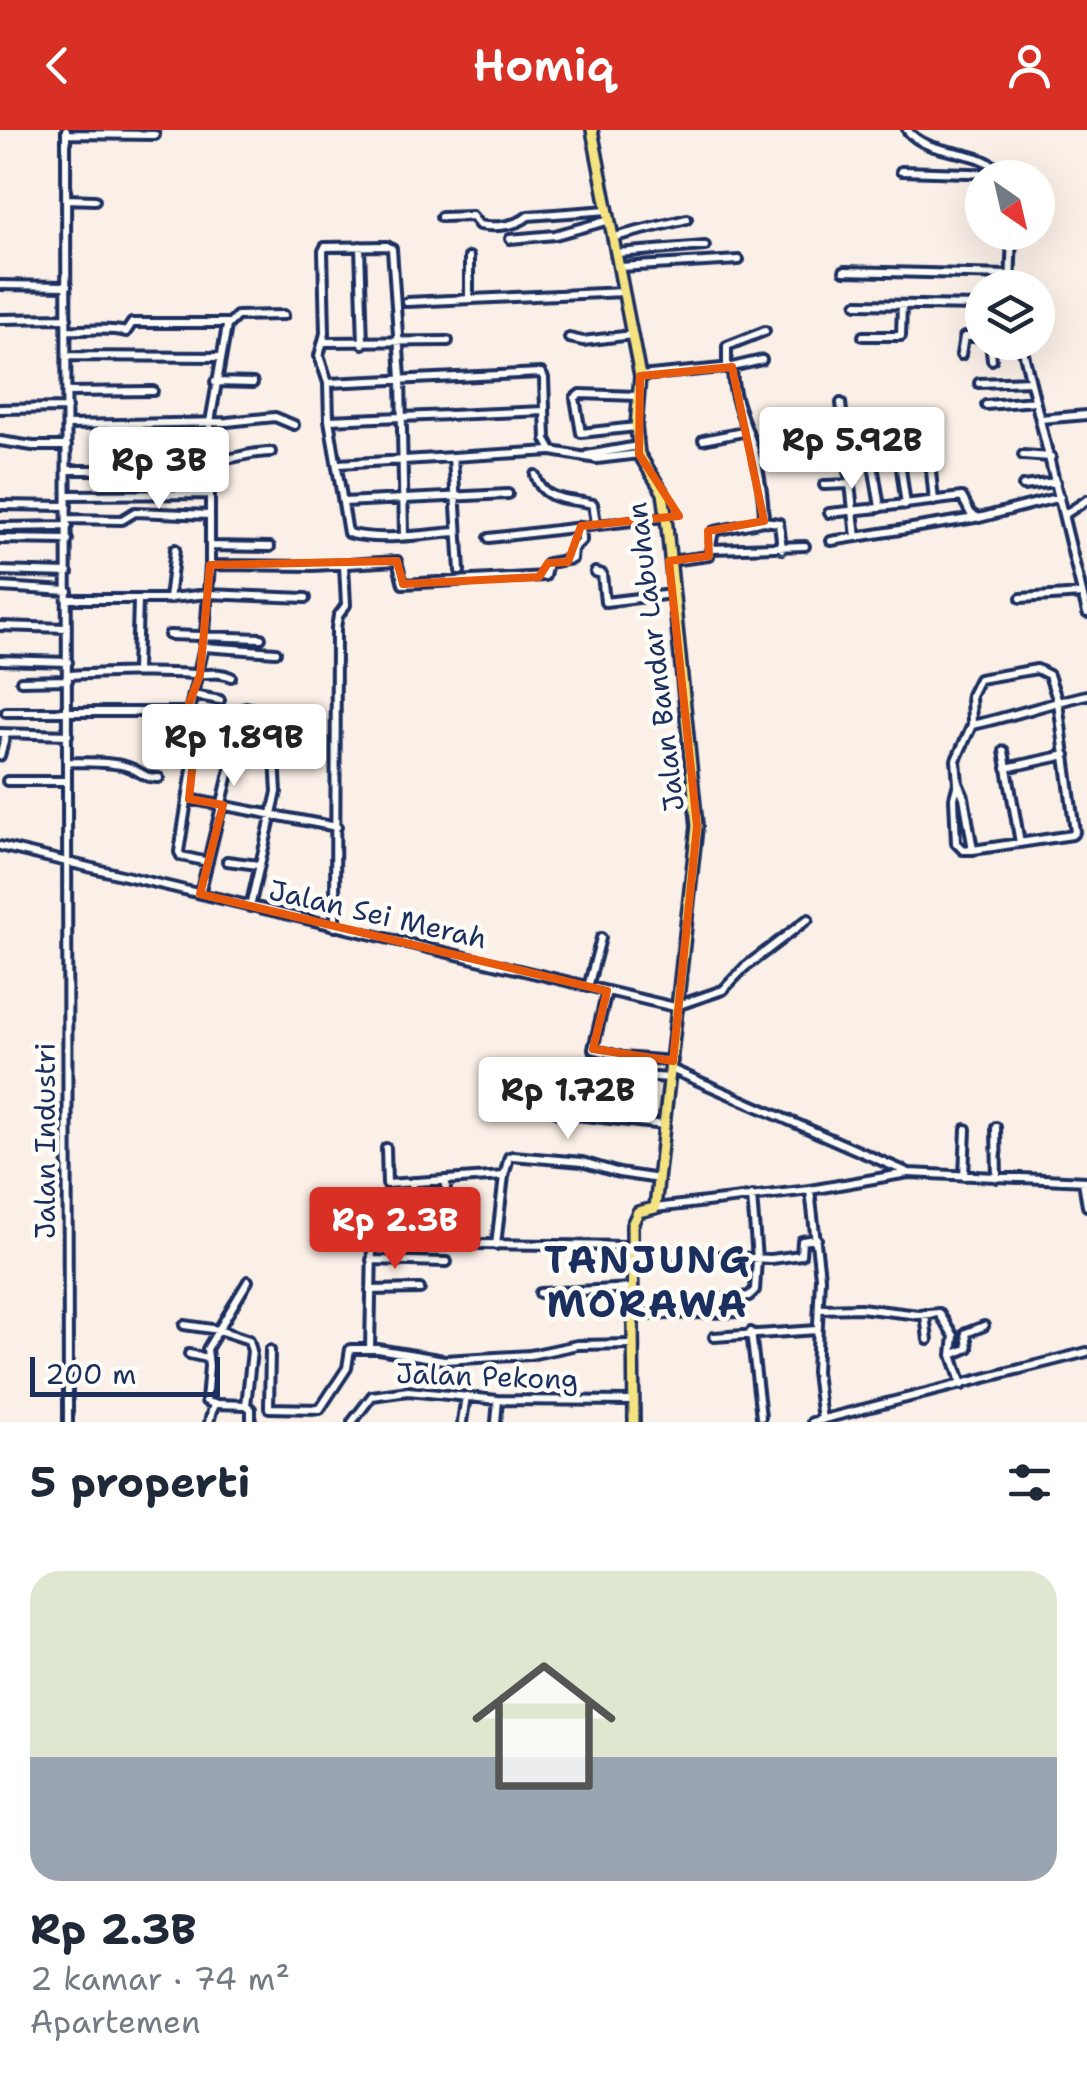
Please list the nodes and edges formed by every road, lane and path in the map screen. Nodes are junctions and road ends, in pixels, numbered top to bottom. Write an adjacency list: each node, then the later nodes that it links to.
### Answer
1 (592, 130): 10 (main road, Jalan Bandar Labuhan)
2 (907, 130): 5 (street)
3 (66, 132): 4 (street); 8 (street, Jalan Industri)
4 (155, 135)
5 (983, 160)
6 (902, 170): 7 (street)
7 (965, 174)
8 (66, 198): 9 (street); 24 (street, Jalan Industri)
9 (94, 200)
10 (609, 215): 11 (street); 13 (main road, Jalan Bandar Labuhan); 14 (street)
11 (442, 217)
12 (687, 220): 13 (street)
13 (614, 237): 17 (main road, Jalan Bandar Labuhan)
14 (510, 239)
15 (360, 246): 42 (street); 43 (street); 44 (street)
16 (705, 246): 17 (street)
17 (617, 253): 20 (main road, Jalan Bandar Labuhan)
18 (468, 257): 26 (street)
19 (739, 260): 20 (street)
20 (620, 267): 25 (main road, Jalan Bandar Labuhan)
21 (844, 270): 22 (street)
22 (965, 274)
23 (0, 285): 24 (street)
24 (67, 286): 32 (street, Jalan Industri)
25 (624, 292): 26 (street); 37 (main road, Jalan Bandar Labuhan)
26 (469, 300): 27 (street)
27 (406, 302)
28 (858, 304): 29 (street)
29 (902, 305): 30 (street); 38 (street)
30 (965, 306)
31 (284, 315): 34 (street)
32 (67, 318): 33 (street); 35 (street, Jalan Industri)
33 (0, 319)
34 (229, 323): 35 (street); 47 (street)
35 (67, 330): 46 (street, Jalan Industri)
36 (766, 331): 50 (street)
37 (632, 335): 40 (street); 51 (main road, Jalan Bandar Labuhan)
38 (864, 336)
39 (965, 336): 45 (street)
40 (569, 338)
41 (448, 341): 44 (street)
42 (324, 342): 43 (street); 56 (street)
43 (363, 344): 44 (street)
44 (399, 344): 52 (street)
45 (961, 355)
46 (67, 356): 47 (street); 59 (street, Jalan Industri)
47 (220, 357): 53 (street)
48 (762, 360): 50 (street)
49 (1025, 360): 55 (street)
50 (730, 367): 51 (street); 77 (street)
51 (640, 376): 60 (main road, Jalan Bandar Labuhan)
52 (401, 378): 56 (street); 66 (street); 68 (street)
53 (215, 382): 54 (street); 71 (street)
54 (253, 382)
55 (1030, 382): 57 (street); 61 (street)
56 (328, 383): 70 (street)
57 (979, 383)
58 (153, 391): 59 (street)
59 (67, 392): 64 (street, Jalan Industri)
60 (638, 396): 75 (main road, Jalan Bandar Labuhan); 75 (street)
61 (1035, 401): 63 (street); 69 (street)
62 (841, 403): 74 (street)
63 (986, 405)
64 (67, 408): 65 (street); 72 (street, Jalan Industri)
65 (0, 409)
66 (545, 412): 68 (street); 84 (street)
67 (1087, 416): 69 (street)
68 (402, 418): 70 (street); 94 (street)
69 (1040, 419): 92 (street)
70 (328, 420): 96 (street)
71 (210, 422): 72 (street); 73 (street); 81 (street)
72 (68, 425): 82 (street, Jalan Industri)
73 (294, 425)
74 (844, 425): 76 (street); 87 (street)
75 (636, 427): 83 (main road, Jalan Bandar Labuhan)
76 (806, 427)
77 (748, 432): 78 (street); 123 (street)
78 (704, 440)
79 (0, 441): 82 (street)
80 (138, 443): 81 (street)
81 (208, 444): 95 (street)
82 (67, 446): 97 (street, Jalan Industri)
83 (638, 450): 84 (street); 121 (main road, Jalan Bandar Labuhan)
84 (552, 451): 91 (street)
85 (929, 451): 110 (street)
86 (271, 452): 95 (street)
87 (846, 452): 89 (street); 101 (street)
88 (899, 454): 114 (street)
89 (825, 455)
90 (1023, 455): 92 (street)
91 (454, 457): 94 (street); 107 (street)
92 (1051, 457): 100 (street)
93 (872, 458): 116 (street)
94 (402, 460): 96 (street); 109 (street)
95 (208, 461): 104 (street)
96 (338, 464): 112 (street)
97 (67, 470): 98 (street); 106 (street, Jalan Industri)
98 (152, 470)
99 (535, 476): 125 (street)
100 (1056, 482): 103 (street); 108 (street)
101 (850, 484): 102 (street); 117 (street)
102 (824, 485)
103 (1023, 486)
104 (210, 494): 106 (street); 119 (street)
105 (508, 494): 107 (street)
106 (67, 495): 115 (street, Jalan Industri)
107 (456, 496): 109 (street); 128 (street)
108 (1060, 497): 120 (street); 122 (street)
109 (403, 499): 112 (street); 129 (street)
110 (934, 500): 114 (street); 122 (street)
111 (1087, 500): 120 (street)
112 (342, 502): 129 (street)
113 (0, 505): 115 (street)
114 (906, 505): 116 (street)
115 (67, 506): 124 (street, Jalan Industri)
116 (880, 508): 117 (street)
117 (853, 510): 118 (street); 130 (street)
118 (829, 513)
119 (210, 515): 124 (street); 135 (street)
120 (1064, 515): 145 (street)
121 (666, 517): 125 (street); 141 (main road, Jalan Bandar Labuhan)
122 (976, 518): 130 (street)
123 (764, 521): 139 (street); 140 (street)
124 (68, 522): 127 (street); 133 (street, Jalan Industri)
125 (596, 523): 126 (street)
126 (581, 526): 131 (street); 142 (street)
127 (0, 527)
128 (456, 532): 129 (street); 147 (street)
129 (404, 534)
130 (856, 537): 134 (street)
131 (489, 538)
132 (0, 539): 133 (street)
133 (68, 540): 149 (street, Jalan Industri)
134 (831, 541)
135 (210, 546): 138 (street); 144 (street)
136 (805, 546): 139 (street)
137 (176, 548): 157 (street)
138 (270, 548)
139 (782, 548): 140 (street)
140 (711, 550): 141 (street)
141 (669, 561): 152 (main road, Jalan Bandar Labuhan)
142 (344, 564): 144 (street); 200 (street)
143 (1087, 564): 145 (street)
144 (210, 565): 151 (street)
145 (1076, 565): 153 (street)
146 (0, 571): 149 (street)
147 (460, 572)
148 (595, 572): 152 (street)
149 (68, 573): 154 (street, Jalan Industri)
150 (0, 587): 154 (street)
151 (208, 594): 155 (street); 157 (street); 163 (street)
152 (672, 594): 215 (main road, Jalan Bandar Labuhan)
153 (1082, 594): 156 (street); 159 (street)
154 (67, 595): 158 (street); 161 (street, Jalan Industri)
155 (306, 598)
156 (1022, 598)
157 (168, 599): 158 (street)
158 (138, 600): 169 (street)
159 (1087, 612)
160 (0, 626): 161 (street)
161 (67, 628): 168 (street, Jalan Industri)
162 (169, 635): 163 (street)
163 (204, 636): 164 (street); 165 (street)
164 (261, 638)
165 (204, 647): 166 (street); 170 (street)
166 (276, 652)
167 (0, 660): 168 (street)
168 (68, 662): 171 (street, Jalan Industri)
169 (136, 670): 170 (street); 171 (street)
170 (200, 675): 172 (street); 175 (street)
171 (68, 677): 173 (street); 180 (street, Jalan Industri)
172 (231, 677)
173 (21, 681)
174 (1087, 695): 177 (street)
175 (193, 696): 176 (street); 181 (street)
176 (220, 700)
177 (1058, 702): 182 (street); 182 (street); 189 (street)
178 (246, 707): 199 (street)
179 (6, 712): 180 (street)
180 (68, 712): 181 (street); 184 (street, Jalan Industri)
181 (186, 712): 185 (street)
182 (972, 725): 196 (street)
183 (3, 734): 184 (street); 190 (street)
184 (68, 736): 191 (street, Jalan Industri)
185 (197, 737): 186 (street); 197 (street)
186 (232, 747): 187 (street); 198 (street)
187 (258, 749)
188 (1004, 751): 192 (street)
189 (1066, 755): 192 (street); 201 (street)
190 (0, 756)
191 (67, 762): 193 (street); 195 (street, Jalan Industri)
192 (1006, 768): 201 (street)
193 (159, 778)
194 (7, 781): 195 (street)
195 (67, 781): 204 (street, Jalan Industri)
196 (958, 783): 203 (street); 203 (street)
197 (189, 799): 198 (street); 206 (street)
198 (223, 804): 199 (street); 206 (street)
199 (272, 816): 200 (street); 207 (street)
200 (337, 827): 211 (street)
201 (1020, 843): 203 (street)
202 (0, 846): 204 (street, Jalan Sei Merah)
203 (973, 850)
204 (68, 861): 208 (street, Jalan Sei Merah); 278 (street, Jalan Industri)
205 (227, 861): 207 (street)
206 (208, 862): 208 (street)
207 (258, 865): 209 (street)
208 (200, 894): 209 (street, Jalan Sei Merah)
209 (250, 907): 211 (street, Jalan Sei Merah)
210 (808, 919): 215 (street)
211 (334, 927): 213 (street, Jalan Sei Merah)
212 (601, 938): 213 (street)
213 (588, 986): 214 (street, Jalan Sei Merah)
214 (607, 991): 215 (street, Jalan Sei Merah); 216 (street)
215 (679, 1007): 216 (main road, Jalan Bandar Labuhan)
216 (671, 1069): 217 (street); 219 (main road, Jalan Bandar Labuhan); 223 (street)
217 (599, 1074)
218 (558, 1113): 219 (street)
219 (664, 1124): 227 (main road, Jalan Bandar Labuhan)
220 (996, 1127): 226 (street)
221 (966, 1128): 225 (street)
222 (386, 1148): 230 (street)
223 (909, 1173): 225 (street); 231 (street)
224 (504, 1176): 227 (street); 228 (street); 239 (street)
225 (964, 1176): 226 (street)
226 (997, 1178): 229 (street)
227 (659, 1179): 235 (main road, Jalan Bandar Labuhan)
228 (446, 1181): 230 (street); 236 (street)
229 (1085, 1181): 234 (street)
230 (413, 1182): 233 (street)
231 (810, 1190): 232 (street); 237 (street)
232 (752, 1196): 235 (street); 243 (street)
233 (412, 1206)
234 (1087, 1206)
235 (655, 1208): 240 (main road)
236 (423, 1234)
237 (817, 1239): 243 (street); 251 (street)
238 (478, 1244): 239 (street)
239 (496, 1245): 240 (street)
240 (631, 1246): 242 (main road)
241 (372, 1247): 244 (street)
242 (631, 1258): 243 (street); 247 (main road)
243 (758, 1259): 253 (street)
244 (371, 1260): 245 (street); 249 (street)
245 (447, 1262)
246 (248, 1281): 258 (street)
247 (632, 1288): 250 (street); 255 (main road)
248 (420, 1289): 249 (street)
249 (370, 1290): 264 (street)
250 (540, 1293)
251 (819, 1309): 254 (street); 259 (street)
252 (741, 1312): 253 (street)
253 (698, 1313): 255 (street)
254 (925, 1314): 262 (street); 268 (street)
255 (631, 1316): 263 (main road)
256 (184, 1325): 258 (street)
257 (984, 1326): 268 (street)
258 (219, 1330): 269 (street); 275 (street)
259 (816, 1330): 260 (street); 277 (street)
260 (751, 1332): 261 (street); 276 (street)
261 (714, 1337)
262 (928, 1340)
263 (632, 1344): 264 (street); 273 (main road)
264 (370, 1348): 265 (street)
265 (270, 1350)
266 (1087, 1352): 270 (street)
267 (189, 1354): 269 (street)
268 (952, 1355): 270 (street)
269 (207, 1358): 274 (street)
270 (962, 1385): 277 (street)
271 (466, 1396): 272 (street, Jalan Pekong); 281 (street, Jalan Pekong); 282 (street)
272 (498, 1400): 273 (street, Jalan Pekong); 283 (street)
273 (633, 1401): 284 (main road)
274 (214, 1404): 275 (street); 279 (street)
275 (246, 1405): 280 (street)
276 (761, 1418)
277 (822, 1420): 285 (street)
278 (68, 1422)
279 (209, 1422)
280 (251, 1422)
281 (352, 1422)
282 (462, 1422)
283 (496, 1422)
284 (634, 1422)
285 (812, 1422)

